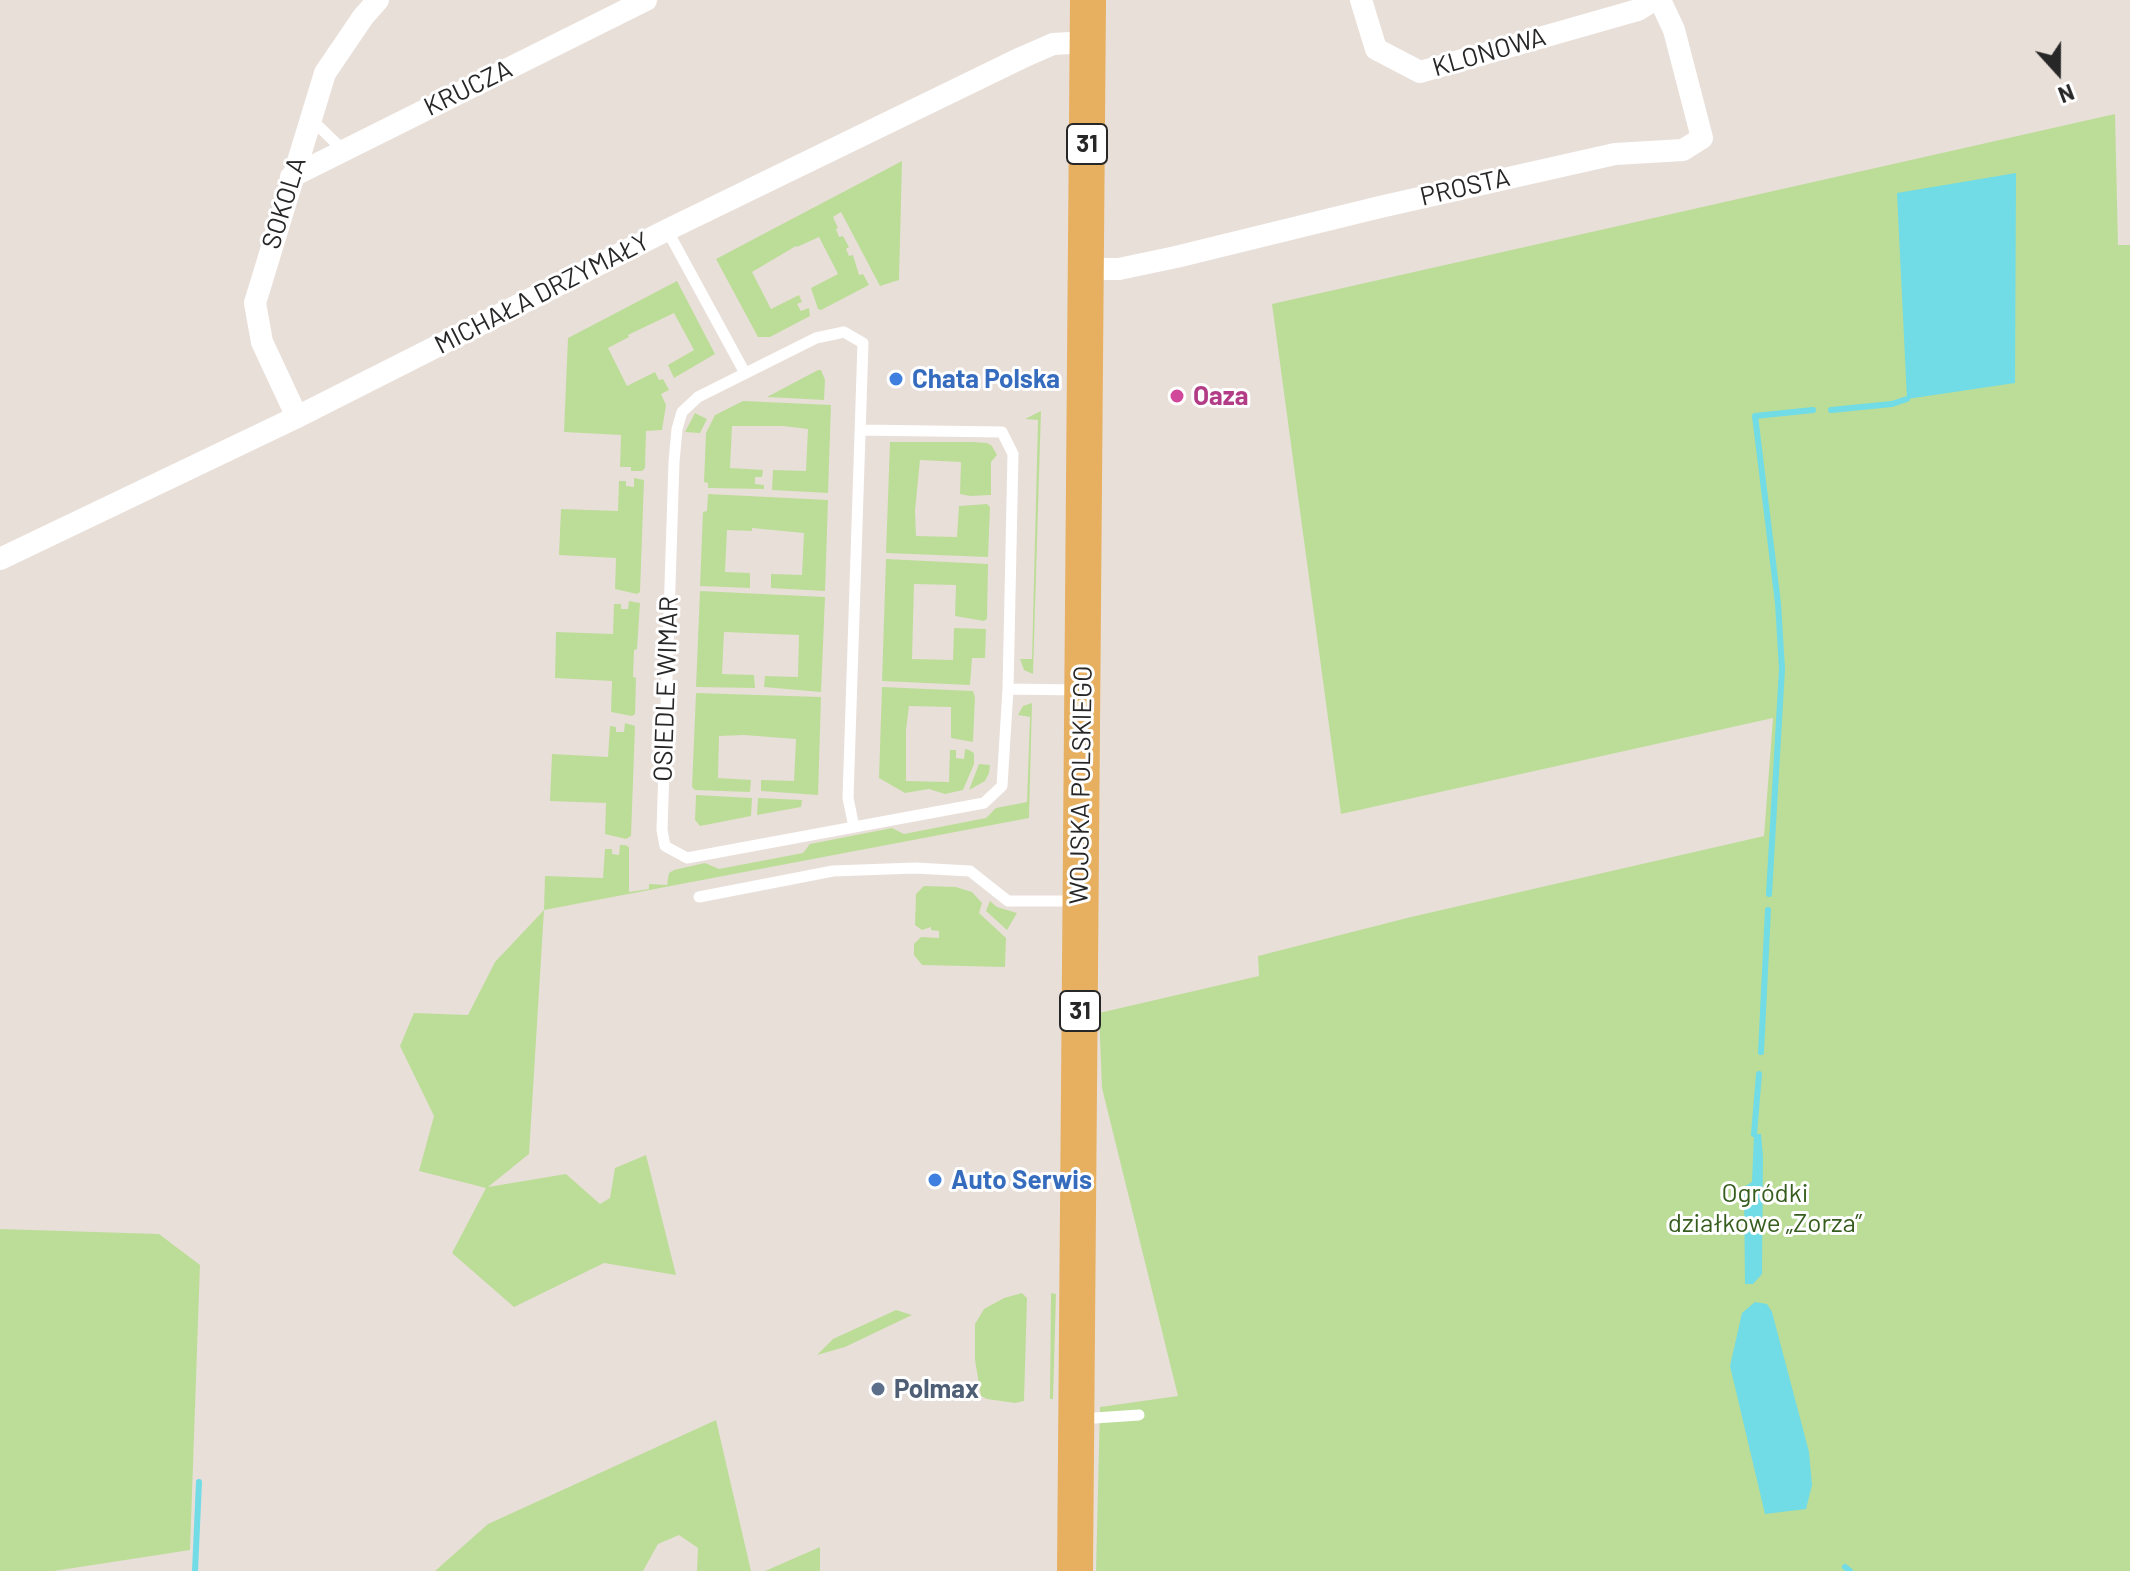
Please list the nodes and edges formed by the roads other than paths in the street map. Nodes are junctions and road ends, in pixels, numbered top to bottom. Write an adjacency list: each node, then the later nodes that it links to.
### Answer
1 (378, 0): 7 (street, SOKOLA)
2 (646, 0): 8 (street, KRUCZA)
3 (1088, 0): 6 (main road, WOJSKA POLSKIEGO / 31)
4 (1361, 0): 5 (street, KLONOWA)
5 (1657, 0): 11 (street, PROSTA)
6 (1087, 42): 10 (street, MICHAŁA DRZYMAŁY); 11 (main road, WOJSKA POLSKIEGO / 31)
7 (310, 118): 8 (lane); 9 (street, SOKOLA)
8 (343, 150): 9 (street, KRUCZA)
9 (291, 177): 13 (street, SOKOLA)
10 (667, 230): 12 (lane); 13 (street, MICHAŁA DRZYMAŁY)
11 (1086, 269): 17 (main road, WOJSKA POLSKIEGO / 31)
12 (745, 373): 14 (lane, OSIEDLE WIMAR); 18 (lane, OSIEDLE WIMAR)
13 (297, 417): 15 (street, MICHAŁA DRZYMAŁY)
14 (860, 430): 16 (lane, OSIEDLE WIMAR); 18 (lane, OSIEDLE WIMAR)
15 (0, 559)
16 (1008, 689): 17 (lane); 18 (lane, OSIEDLE WIMAR)
17 (1083, 690): 20 (main road, WOJSKA POLSKIEGO / 31)
18 (854, 827)
19 (699, 897): 20 (lane)
20 (1080, 901): 22 (main road, WOJSKA POLSKIEGO / 31)
21 (1139, 1415): 22 (lane)
22 (1076, 1419): 23 (main road, WOJSKA POLSKIEGO / 31)
23 (1075, 1571)

